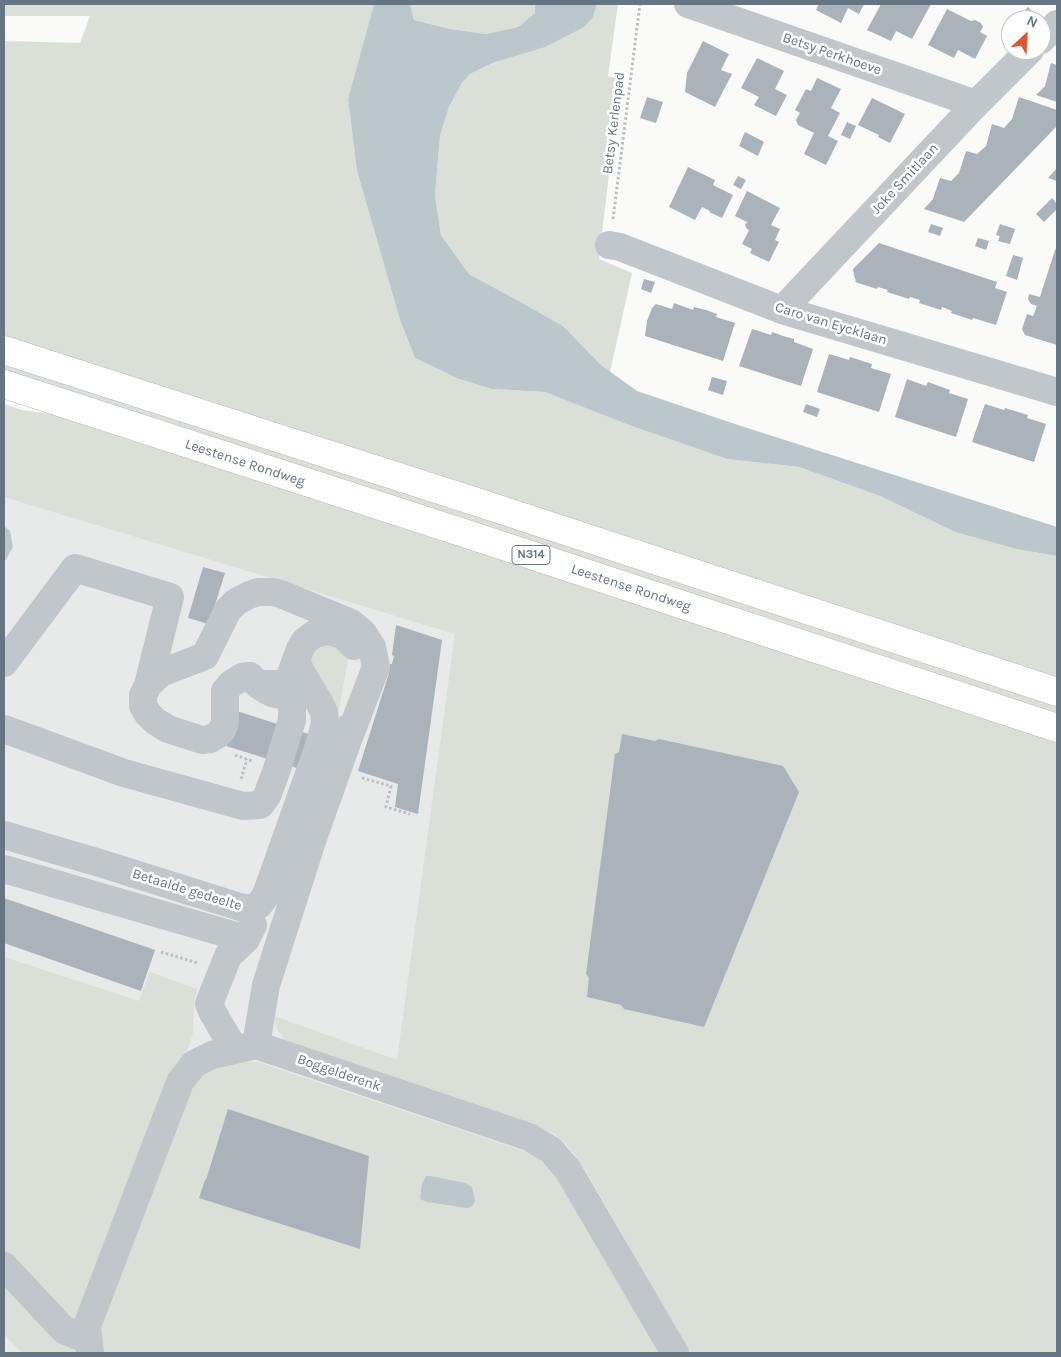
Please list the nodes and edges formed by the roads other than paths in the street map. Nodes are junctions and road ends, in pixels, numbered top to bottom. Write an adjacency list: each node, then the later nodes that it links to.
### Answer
1 (688, 4): 3 (street, Betsy Perkhoeve)
2 (1020, 60): 3 (street, Joke Smitlaan)
3 (976, 104): 5 (street, Joke Smitlaan)
4 (609, 244): 5 (street, Caro van Eycklaan)
5 (782, 310): 8 (street, Caro van Eycklaan)
6 (4, 350): 13 (main road, N314)
7 (4, 384): 14 (main road, Leestense Rondweg / N314)
8 (1057, 392)
9 (332, 616): 11 (street); 12 (street); 16 (street)
10 (4, 663): 12 (street)
11 (291, 681): 12 (street); 15 (street); 16 (street); 19 (street, Betaalde gedeelte)
12 (148, 685)
13 (1057, 692)
14 (1057, 728)
15 (4, 729)
16 (346, 745): 21 (street)
17 (4, 836): 19 (street, Betaalde gedeelte)
18 (4, 869): 20 (street)
19 (249, 909): 20 (street)
20 (246, 939): 21 (street)
21 (245, 1047): 23 (street); 24 (street, Boggelderenk)
22 (4, 1266): 23 (street)
23 (89, 1347)
24 (675, 1353)

